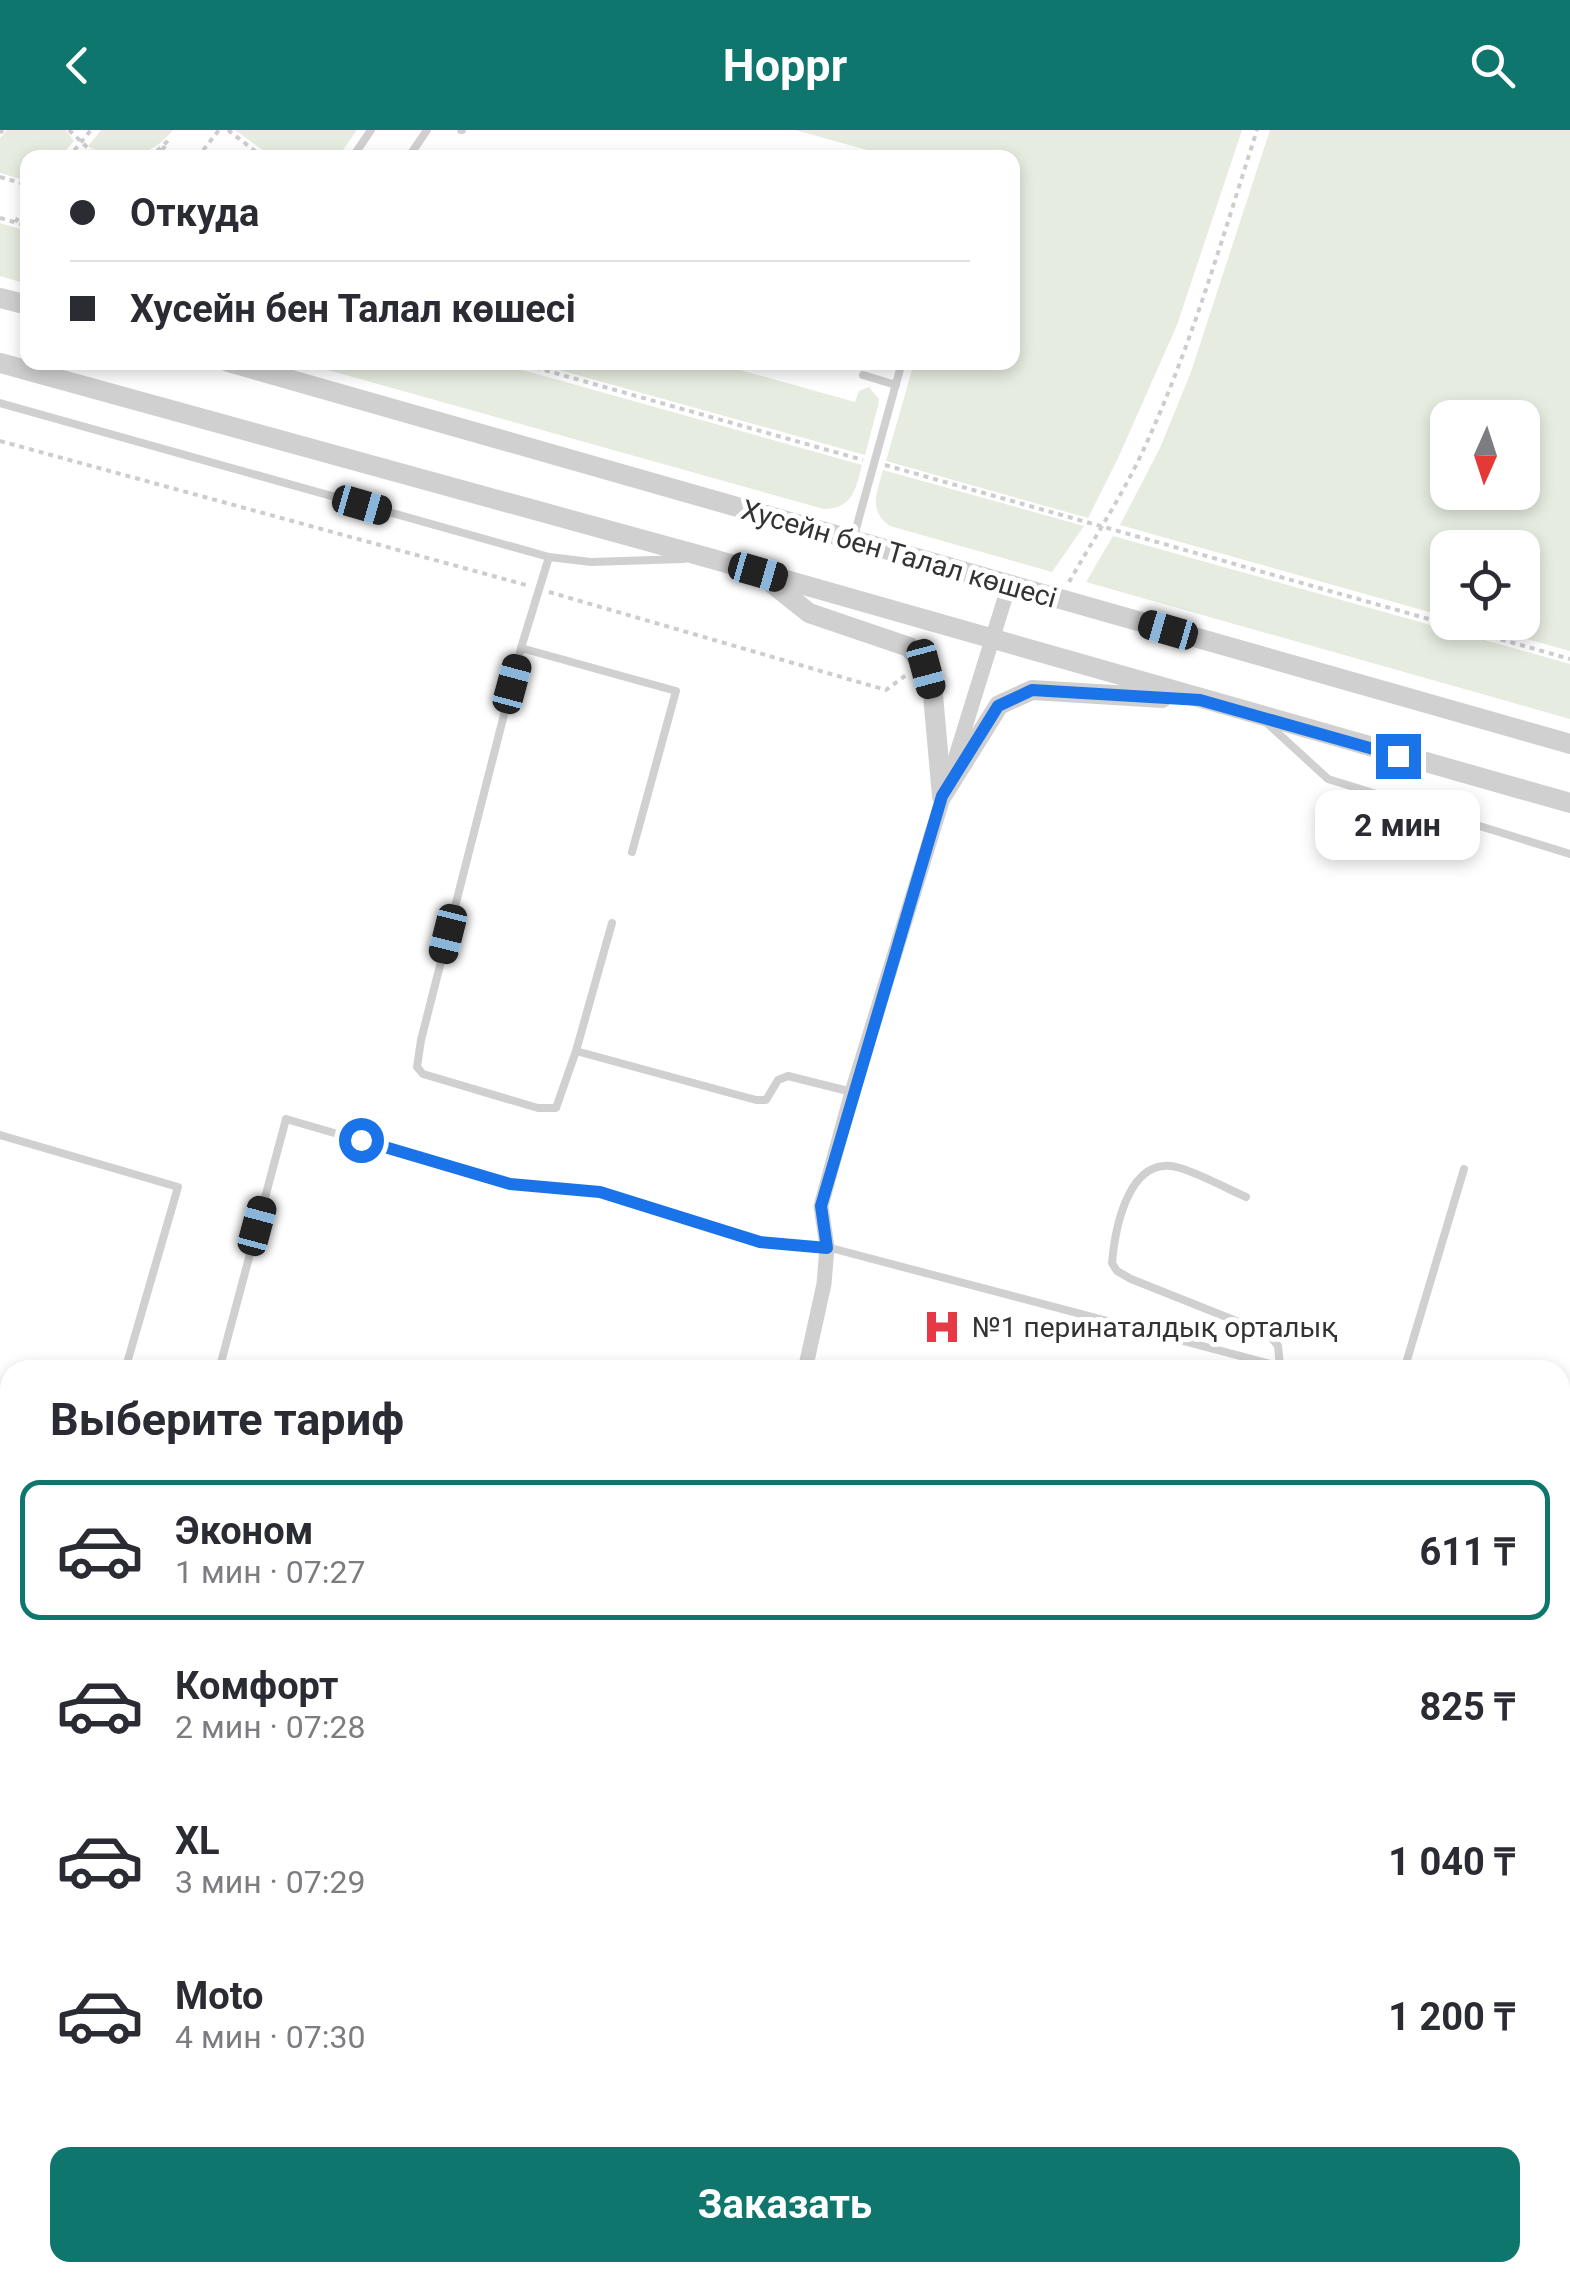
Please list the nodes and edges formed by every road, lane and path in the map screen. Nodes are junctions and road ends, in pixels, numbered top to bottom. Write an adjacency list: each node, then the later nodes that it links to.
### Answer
1 (69, 130): 8 (path)
2 (91, 130): 8 (path)
3 (178, 130): 7 (path)
4 (219, 130): 13 (path)
5 (228, 130): 14 (path)
6 (1257, 130): 29 (path)
7 (171, 138): 11 (path); 12 (path)
8 (80, 143): 9 (path); 10 (path)
9 (74, 150)
10 (93, 150)
11 (158, 150)
12 (162, 150)
13 (203, 150)
14 (254, 150)
15 (20, 215): 17 (path)
16 (0, 218): 17 (path)
17 (14, 222): 18 (path)
18 (20, 224)
19 (25, 370): 32 (street, Хусейн бен Талал көшесі)
20 (256, 370): 30 (street, Хусейн бен Талал көшесі)
21 (544, 370): 27 (path)
22 (900, 370): 24 (lane)
23 (863, 375): 24 (lane)
24 (896, 384): 30 (lane)
25 (0, 403): 31 (lane)
26 (0, 442): 35 (path)
27 (864, 460)
28 (884, 465): 29 (path)
29 (1100, 526): 36 (path); 39 (path)
30 (852, 540): 34 (street, Хусейн бен Талал көшесі)
31 (549, 558): 32 (lane); 35 (lane)
32 (709, 558): 33 (street, Хусейн бен Талал көшесі)
33 (758, 572): 37 (street, Хусейн бен Талал көшесі); 40 (street)
34 (1009, 585): 36 (street, Хусейн бен Талал көшесі); 37 (street)
35 (538, 588): 38 (lane); 40 (path)
36 (1059, 599): 43 (street, Хусейн бен Талал көшесі)
37 (992, 639): 41 (street, Хусейн бен Талал көшесі); 44 (street)
38 (521, 648): 46 (lane); 49 (lane)
39 (1570, 658)
40 (922, 663): 44 (street)
41 (1200, 700): 42 (street, Хусейн бен Талал көшесі); 44 (street)
42 (1261, 717): 45 (street, Хусейн бен Талал көшесі); 47 (lane)
43 (1570, 744)
44 (942, 796): 50 (street)
45 (1570, 804)
46 (632, 852)
47 (1570, 854)
48 (612, 923): 49 (lane)
49 (576, 1052): 50 (lane)
50 (852, 1092): 54 (street)
51 (0, 1134): 55 (lane)
52 (1464, 1169): 60 (lane)
53 (1246, 1197): 59 (lane)
54 (827, 1248): 56 (lane); 57 (street); 58 (lane)
55 (128, 1360)
56 (222, 1360)
57 (807, 1360)
58 (1257, 1360)
59 (1279, 1360)
60 (1407, 1360)

